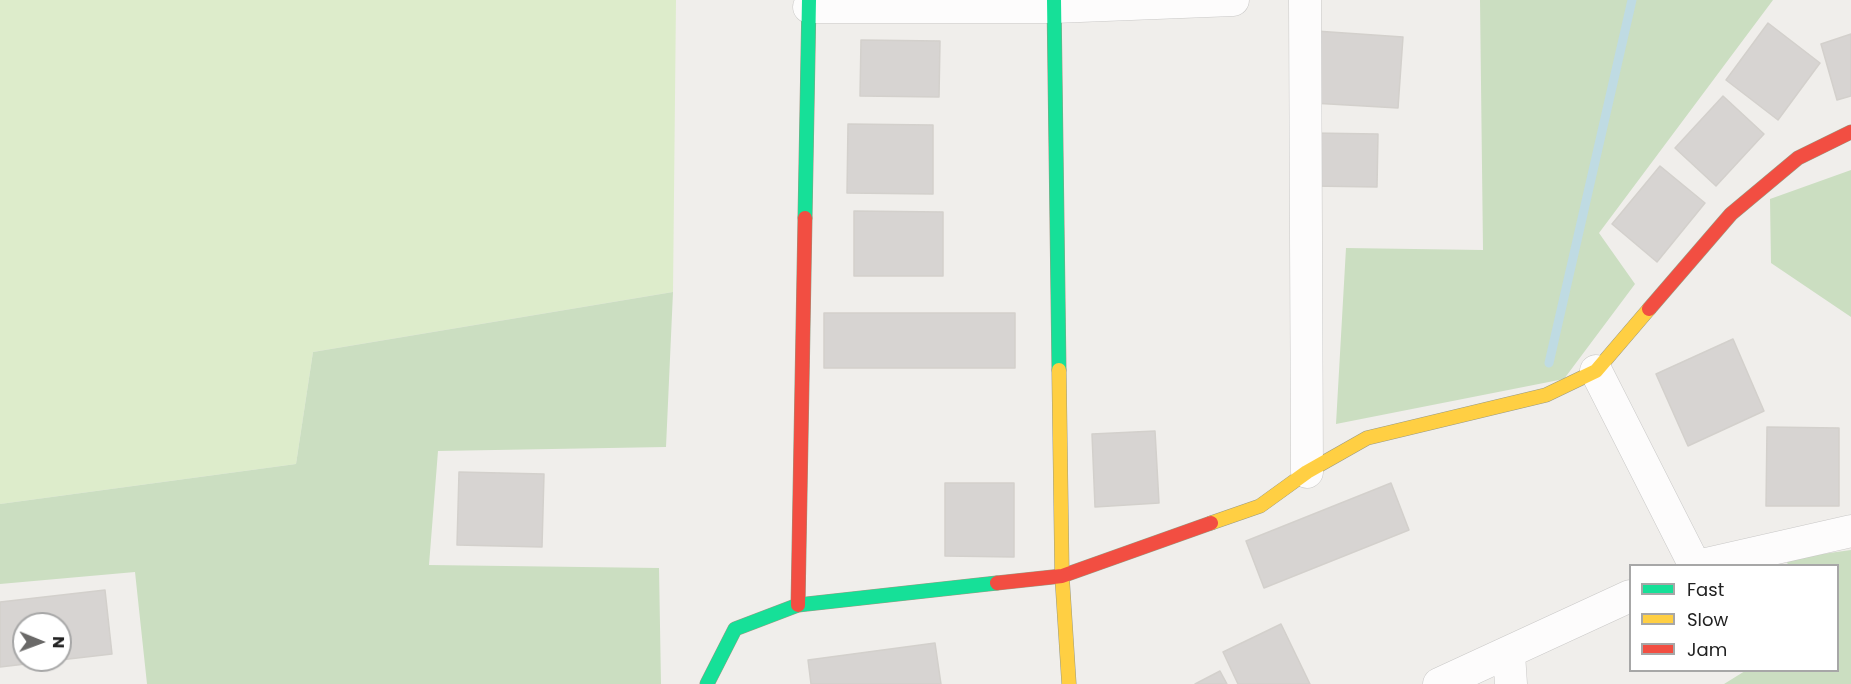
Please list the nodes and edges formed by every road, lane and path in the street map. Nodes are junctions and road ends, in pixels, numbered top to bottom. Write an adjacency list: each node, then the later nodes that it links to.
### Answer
1 (1233, 0): 4 (street)
2 (1305, 0): 7 (street)
3 (809, 3): 4 (street); 13 (street)
4 (1054, 4): 11 (street)
5 (1851, 132): 6 (street)
6 (1596, 371): 7 (street); 9 (street)
7 (1307, 472): 11 (street)
8 (1851, 531): 10 (street)
9 (1695, 564)
10 (1705, 564)
11 (1062, 576): 13 (street); 16 (street)
12 (1629, 597): 14 (street)
13 (798, 605): 15 (street)
14 (1510, 669): 17 (street)
15 (707, 684)
16 (1069, 684)
17 (1439, 684)

